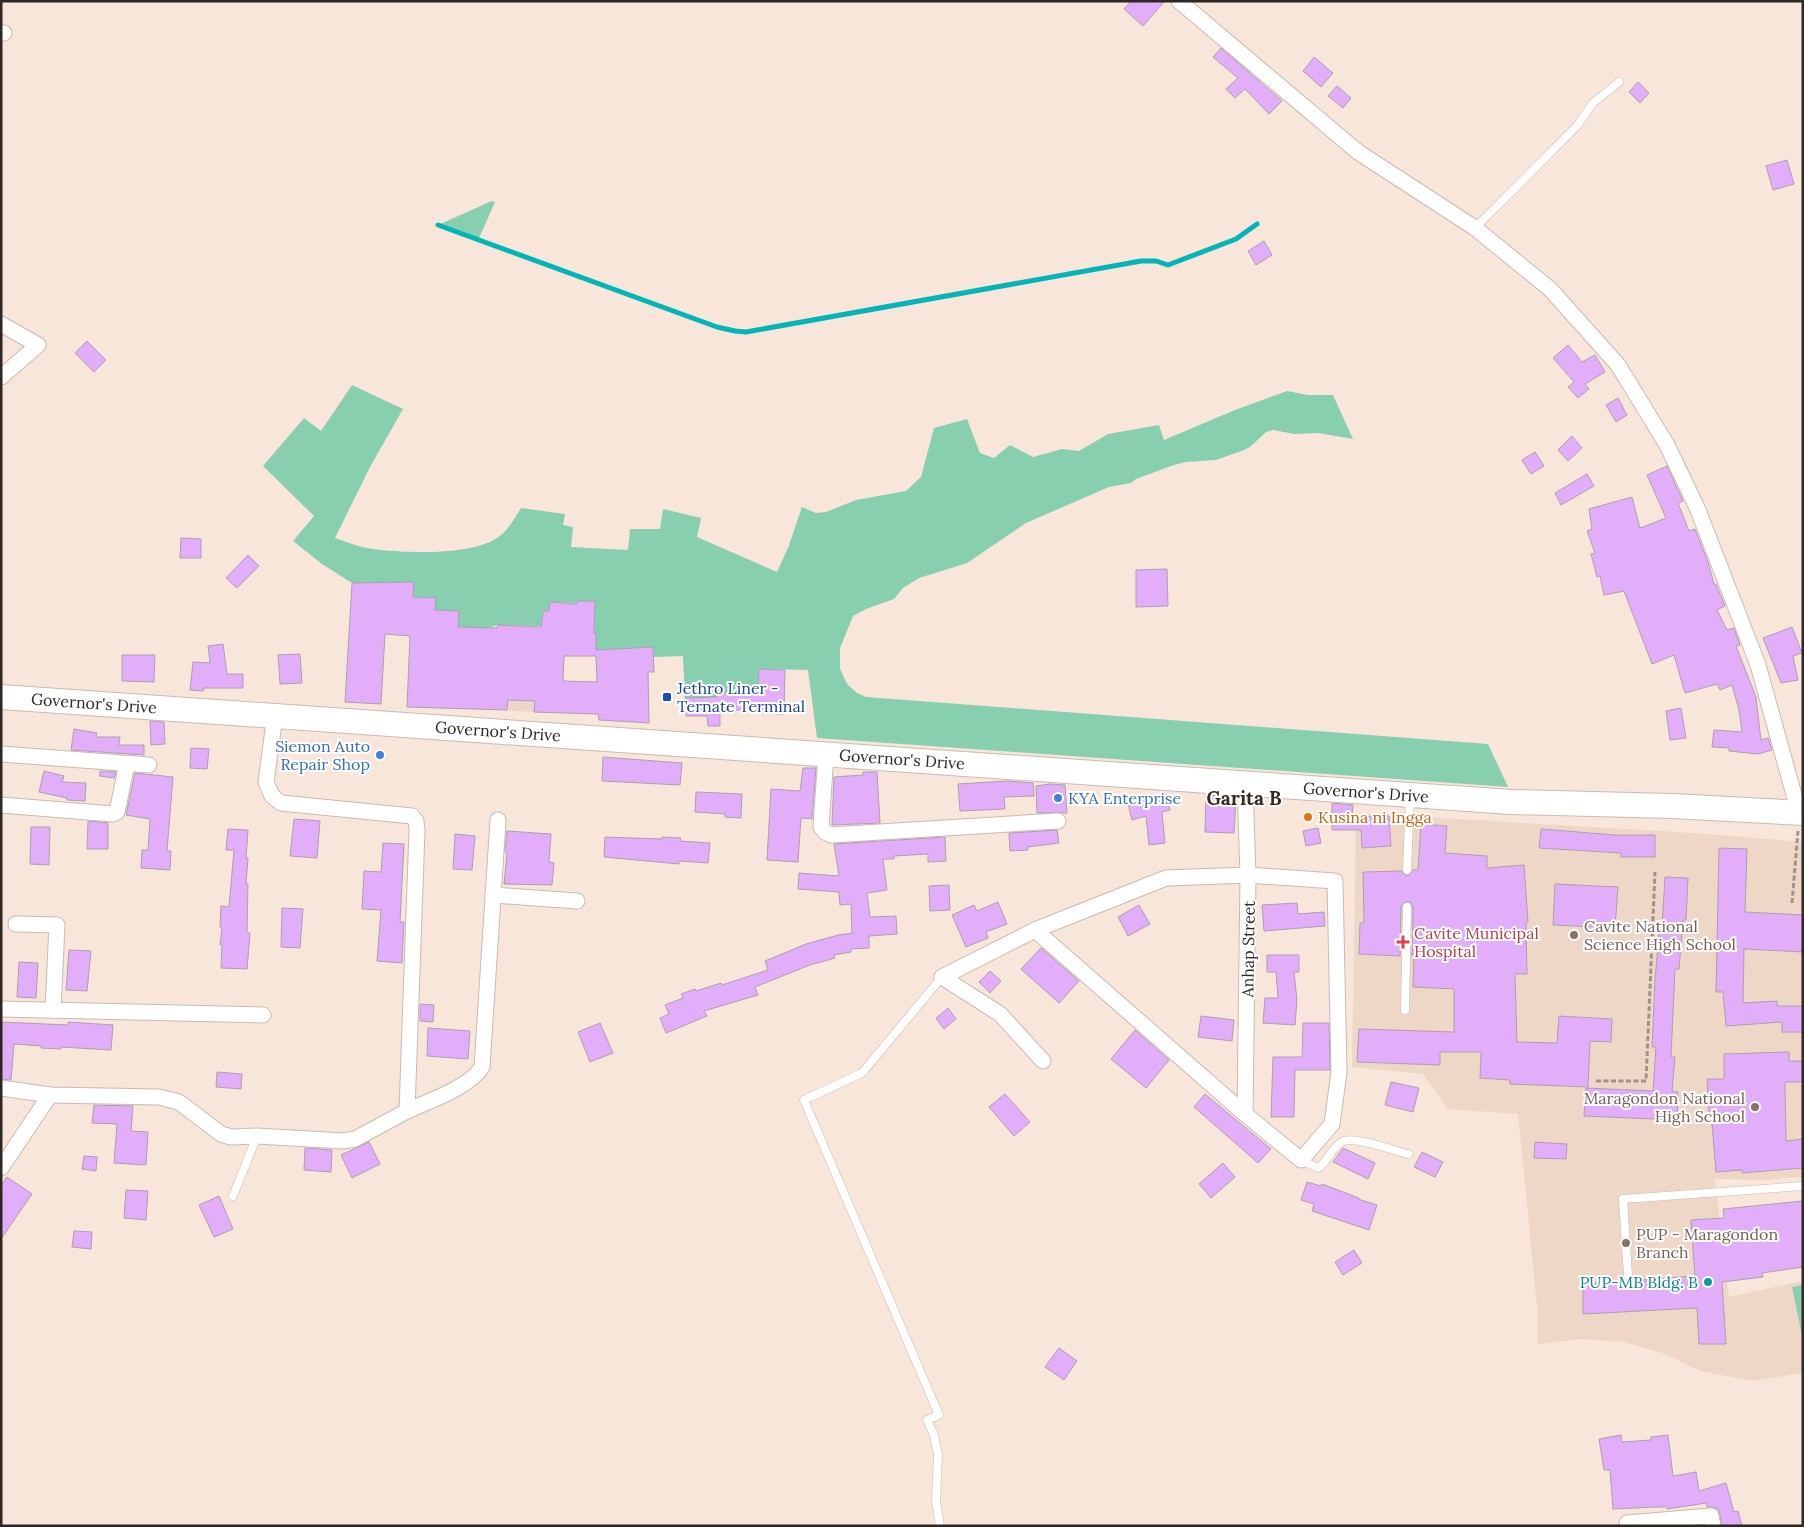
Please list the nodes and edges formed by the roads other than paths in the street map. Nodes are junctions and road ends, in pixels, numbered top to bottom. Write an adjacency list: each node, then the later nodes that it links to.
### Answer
1 (1179, 1): 3 (street)
2 (1619, 82): 3 (lane)
3 (1475, 228): 15 (street)
4 (1, 324): 5 (street)
5 (1, 377)
6 (1, 697): 7 (main road, Governor's Drive)
7 (275, 715): 9 (main road, Governor's Drive); 33 (street)
8 (1, 754): 10 (street)
9 (826, 754): 12 (main road, Governor's Drive); 17 (street)
10 (128, 764): 11 (street); 14 (street)
11 (149, 765)
12 (1245, 783): 13 (main road, Governor's Drive); 19 (street, Anhap Street)
13 (1410, 795): 15 (main road, Governor's Drive); 18 (lane)
14 (1, 805)
15 (1800, 818)
16 (498, 820): 20 (street)
17 (1058, 821)
18 (1407, 870)
19 (1248, 874): 24 (street); 34 (street, Anhap Street); 37 (street)
20 (493, 895): 21 (street); 33 (street)
21 (577, 901)
22 (1407, 906): 28 (lane)
23 (16, 924): 27 (street)
24 (1035, 930): 25 (street); 34 (street)
25 (942, 977): 30 (street); 42 (lane)
26 (1, 1009): 27 (street)
27 (53, 1010): 29 (street)
28 (1405, 1010)
29 (263, 1015)
30 (1043, 1061)
31 (1, 1088): 32 (street)
32 (50, 1095): 35 (street); 38 (street)
33 (407, 1111): 35 (street)
34 (1246, 1114): 37 (street)
35 (257, 1136): 40 (lane)
36 (1408, 1154): 37 (lane)
37 (1301, 1160)
38 (1, 1168)
39 (1803, 1186): 41 (lane)
40 (233, 1196)
41 (1628, 1275)
42 (940, 1526)
43 (1627, 1526): 44 (street)
44 (1713, 1526)

